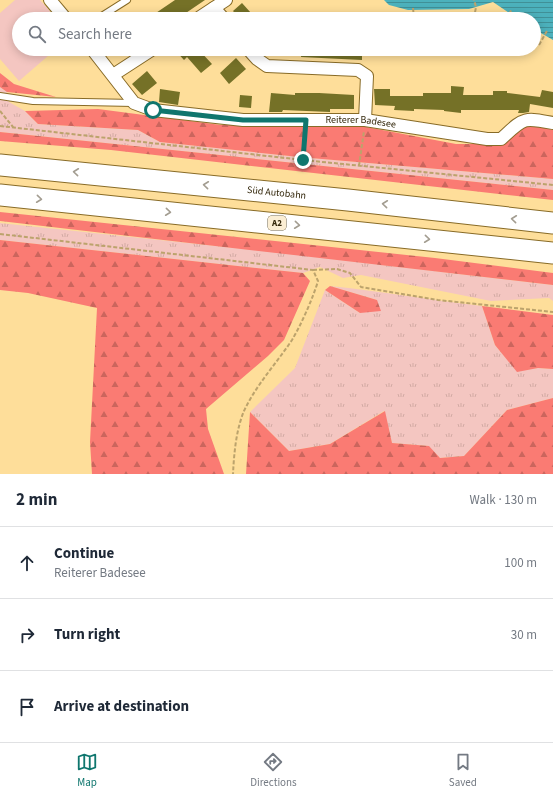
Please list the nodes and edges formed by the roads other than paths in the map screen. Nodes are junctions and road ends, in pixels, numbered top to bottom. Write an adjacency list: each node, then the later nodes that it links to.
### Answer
1 (50, 0): 5 (street)
2 (127, 0): 6 (lane)
3 (226, 0): 4 (street)
4 (214, 8): 7 (street); 8 (street)
5 (60, 12)
6 (108, 12)
7 (208, 12)
8 (218, 12)
9 (98, 56): 12 (street)
10 (142, 56): 12 (street)
11 (254, 56): 15 (street)
12 (113, 75): 14 (street)
13 (0, 96): 14 (lane)
14 (134, 103): 15 (street, Reiterer Badesee)
15 (365, 120): 16 (street, Reiterer Badesee)
16 (553, 123)
17 (0, 164): 19 (highway, Süd Autobahn, one-way to 17)
18 (0, 195): 20 (highway, A2, one-way to 20)
19 (553, 223)
20 (553, 253)

